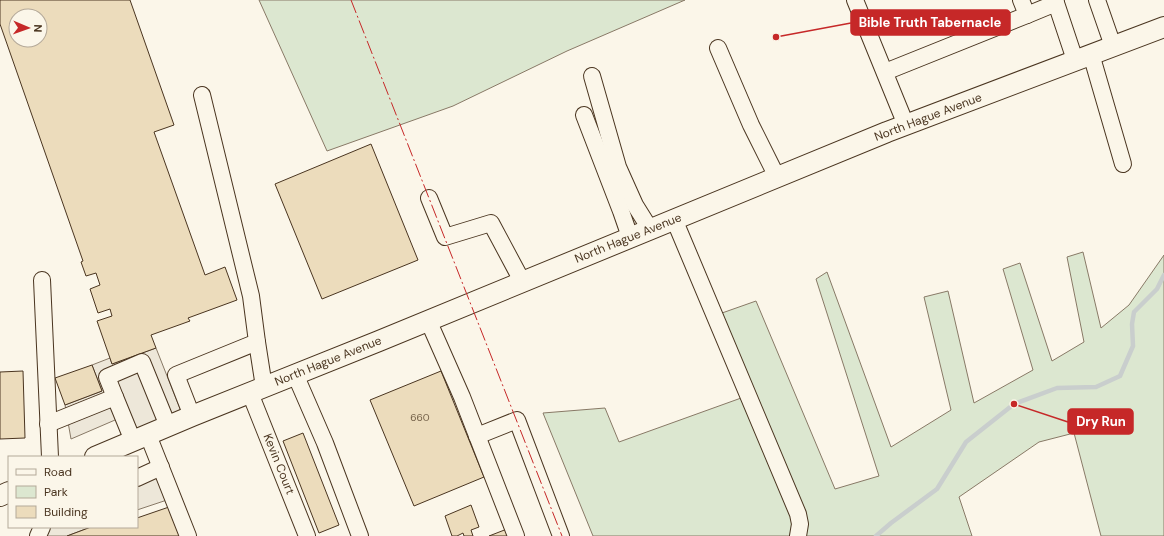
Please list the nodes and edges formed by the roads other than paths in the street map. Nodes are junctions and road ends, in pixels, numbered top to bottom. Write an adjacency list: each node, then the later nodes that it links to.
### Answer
1 (856, 0): 9 (street)
2 (1097, 0): 6 (street)
3 (1056, 1): 4 (street); 8 (street)
4 (1024, 7): 9 (street)
5 (1159, 30): 6 (main road, North Hague Avenue)
6 (1113, 46): 8 (main road, North Hague Avenue)
7 (718, 48): 15 (street)
8 (1083, 57): 13 (main road, North Hague Avenue); 14 (street)
9 (885, 72): 13 (street)
10 (592, 76): 18 (street)
11 (202, 95): 23 (street, Kevin Court)
12 (584, 115): 19 (street)
13 (906, 125): 15 (main road, North Hague Avenue)
14 (1123, 164)
15 (777, 177): 17 (main road, North Hague Avenue)
16 (429, 198): 21 (street)
17 (674, 219): 18 (main road, North Hague Avenue); 41 (street)
18 (650, 229): 19 (main road, North Hague Avenue)
19 (630, 238): 21 (main road, North Hague Avenue)
20 (42, 280): 28 (street)
21 (522, 281): 22 (main road, North Hague Avenue)
22 (428, 320): 24 (main road, North Hague Avenue); 30 (street)
23 (257, 342): 25 (street, Kevin Court); 27 (street)
24 (296, 374): 25 (main road, North Hague Avenue); 38 (street)
25 (257, 390): 27 (main road, North Hague Avenue); 37 (street, Kevin Court)
26 (115, 397): 28 (street); 29 (street); 31 (street)
27 (192, 416): 29 (main road, North Hague Avenue)
28 (48, 424): 32 (street)
29 (168, 426): 31 (main road, North Hague Avenue)
30 (477, 436): 39 (street); 40 (street)
31 (140, 438): 33 (main road, North Hague Avenue); 34 (street)
32 (50, 456)
33 (97, 456)
34 (161, 468): 35 (street); 36 (street)
35 (138, 478)
36 (188, 536)
37 (307, 536)
38 (360, 536)
39 (516, 536)
40 (561, 536)
41 (798, 536)

